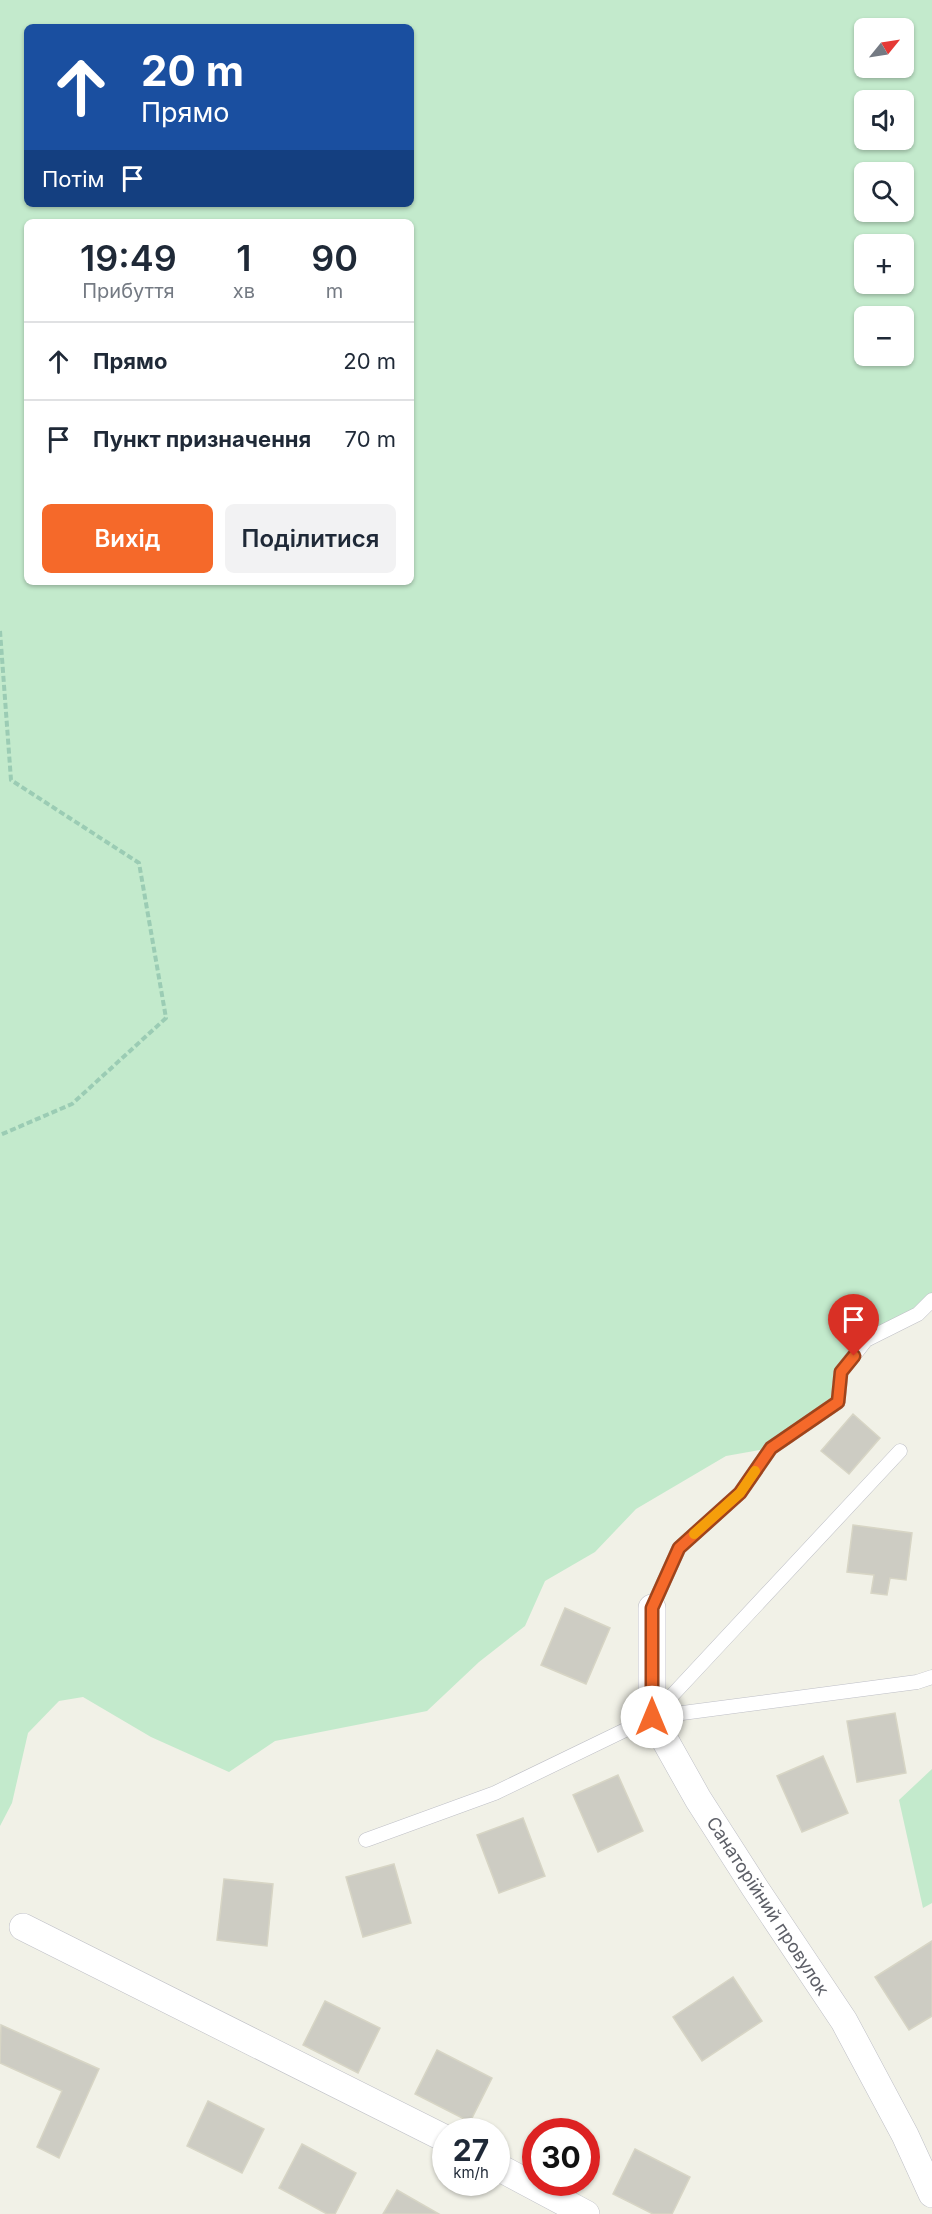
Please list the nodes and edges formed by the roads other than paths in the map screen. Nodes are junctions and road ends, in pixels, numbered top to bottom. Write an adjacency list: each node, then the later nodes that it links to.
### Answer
1 (932, 1300): 3 (lane)
2 (900, 1451): 5 (lane)
3 (652, 1608): 5 (street, Санаторійний провулок)
4 (932, 1677): 5 (lane)
5 (652, 1717): 6 (lane); 10 (street, Санаторійний провулок)
6 (366, 1840)
7 (23, 1927): 8 (street)
8 (432, 2132)
9 (510, 2174): 11 (street)
10 (932, 2193)
11 (585, 2214)

